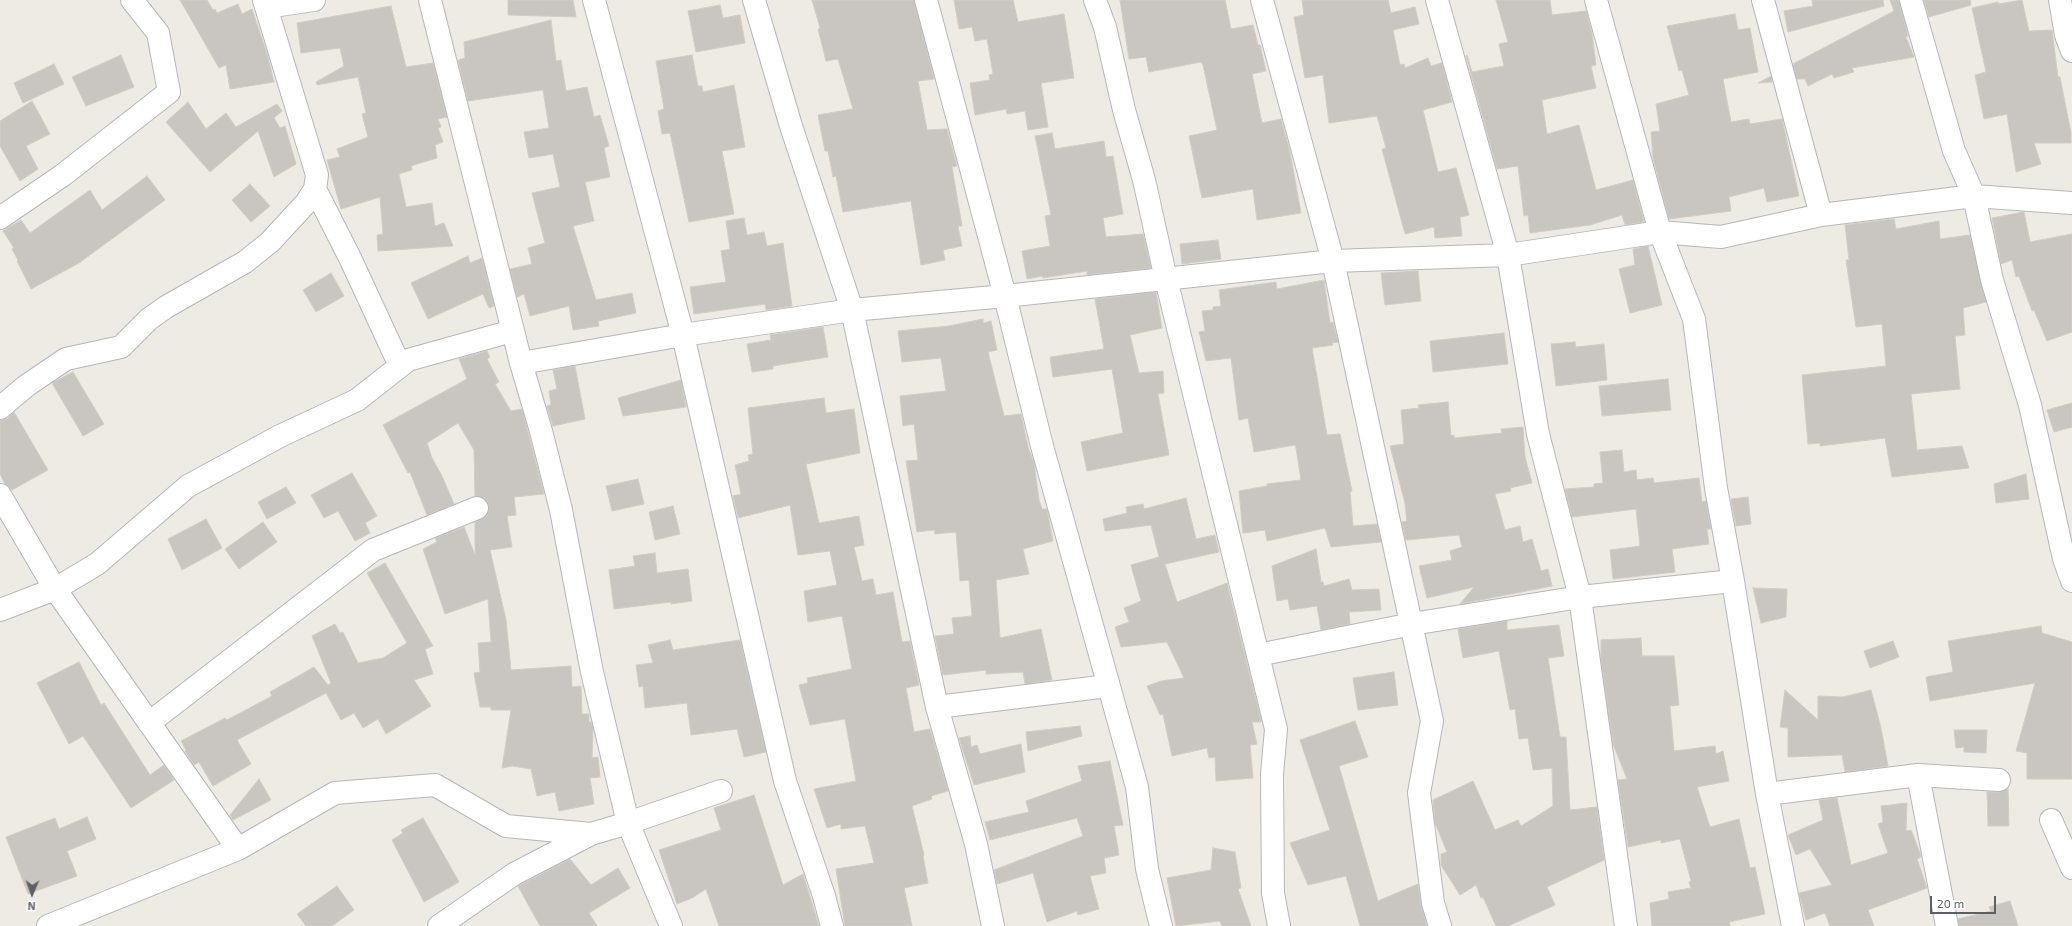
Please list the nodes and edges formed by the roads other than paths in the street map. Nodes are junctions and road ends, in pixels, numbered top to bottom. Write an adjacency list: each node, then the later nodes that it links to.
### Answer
1 (132, 0): 20 (street)
2 (314, 0): 14 (street)
3 (430, 0): 27 (street)
4 (594, 0): 28 (street)
5 (754, 0): 26 (street)
6 (926, 0): 25 (street)
7 (1095, 0): 24 (street)
8 (1262, 0): 23 (street)
9 (1437, 0): 22 (street)
10 (1596, 0): 21 (street)
11 (1763, 0): 19 (street)
12 (1911, 0): 17 (street)
13 (2060, 0): 15 (street)
14 (265, 3): 16 (street)
15 (2072, 52)
16 (315, 189): 30 (street); 31 (street)
17 (1974, 196): 18 (street); 19 (street); 35 (street)
18 (2072, 203)
19 (1821, 215): 21 (street)
20 (0, 218)
21 (1660, 232): 22 (street); 34 (street)
22 (1508, 255): 23 (street); 37 (street)
23 (1333, 261): 24 (street); 39 (street)
24 (1166, 279): 25 (street); 40 (street)
25 (1005, 296): 26 (street); 41 (street)
26 (852, 310): 28 (street); 42 (street)
27 (512, 331): 29 (street); 30 (street)
28 (683, 335): 29 (street); 56 (street)
29 (521, 363): 49 (street)
30 (400, 366): 36 (street)
31 (0, 408)
32 (0, 495): 36 (street)
33 (477, 508): 43 (street)
34 (1733, 581): 37 (street); 47 (street)
35 (2072, 581)
36 (55, 589): 38 (street); 43 (street)
37 (1580, 597): 39 (street); 61 (street)
38 (0, 610)
39 (1412, 624): 40 (street); 60 (street)
40 (1258, 655): 59 (street)
41 (1108, 686): 42 (street); 58 (street)
42 (937, 707): 57 (street)
43 (149, 723): 51 (street)
44 (1918, 775): 45 (street); 47 (street); 63 (street)
45 (1999, 780)
46 (721, 790): 49 (street)
47 (1767, 794): 62 (street)
48 (2051, 820): 52 (street)
49 (628, 823): 50 (street); 55 (street)
50 (592, 834): 51 (street); 54 (street)
51 (238, 849): 53 (street)
52 (2072, 868)
53 (48, 926)
54 (439, 926)
55 (671, 926)
56 (832, 926)
57 (993, 926)
58 (1161, 926)
59 (1279, 926)
60 (1440, 926)
61 (1626, 926)
62 (1793, 926)
63 (1947, 926)

